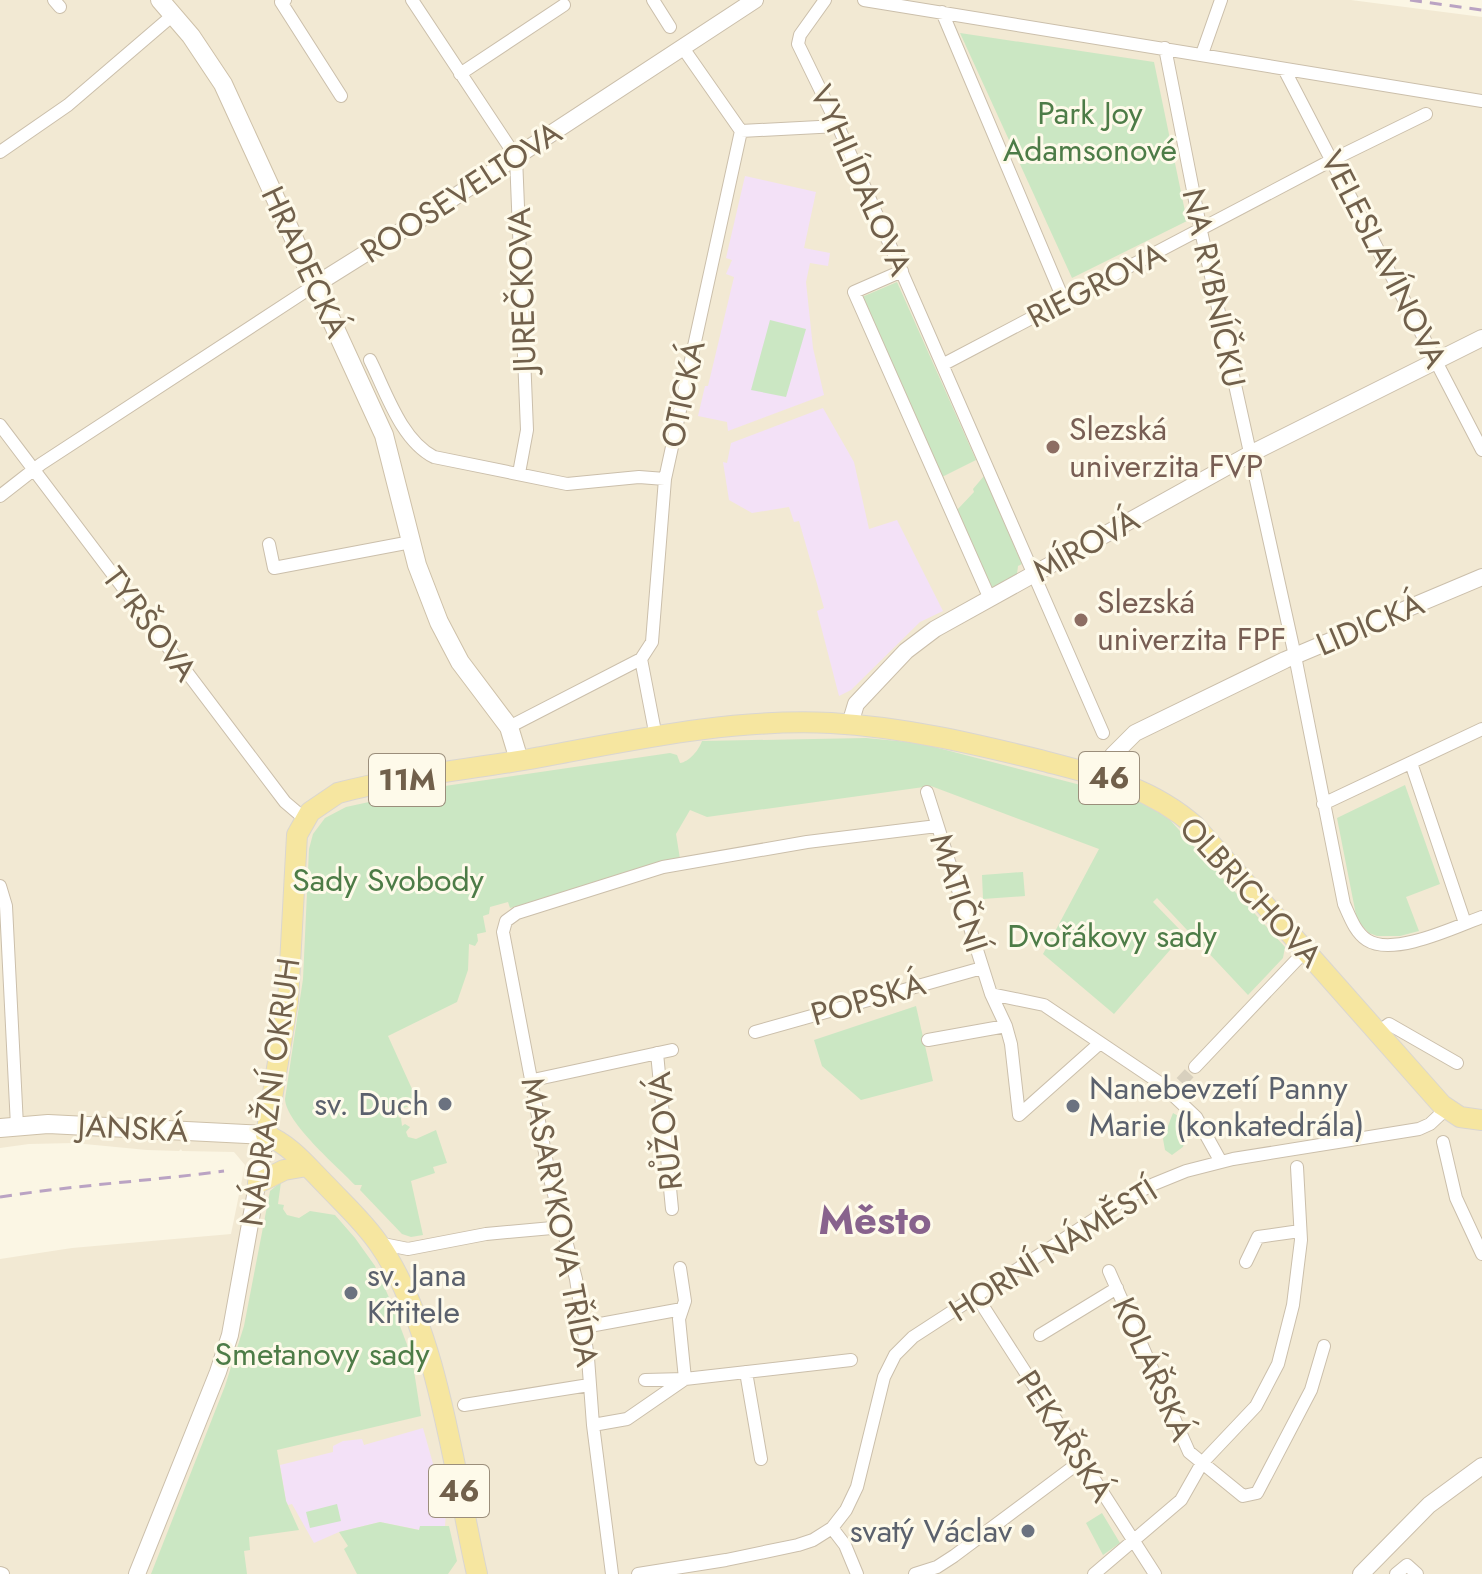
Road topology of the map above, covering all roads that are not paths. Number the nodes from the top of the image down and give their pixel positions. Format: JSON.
{"nodes":[{"id":1,"x":160,"y":0,"type":"edge"},
{"id":2,"x":285,"y":0,"type":"edge"},
{"id":3,"x":412,"y":0,"type":"edge"},
{"id":4,"x":653,"y":0,"type":"edge"},
{"id":5,"x":755,"y":0,"type":"edge"},
{"id":6,"x":825,"y":0,"type":"edge"},
{"id":7,"x":864,"y":0,"type":"edge"},
{"id":8,"x":1221,"y":0,"type":"edge"},
{"id":9,"x":564,"y":5,"type":"dead end"},
{"id":10,"x":942,"y":12,"type":"junction"},
{"id":11,"x":173,"y":15,"type":"junction"},
{"id":12,"x":670,"y":27,"type":"dead end"},
{"id":13,"x":683,"y":48,"type":"junction"},
{"id":14,"x":1165,"y":48,"type":"junction"},
{"id":15,"x":1202,"y":54,"type":"junction"},
{"id":16,"x":1284,"y":69,"type":"junction"},
{"id":17,"x":460,"y":74,"type":"junction"},
{"id":18,"x":341,"y":96,"type":"dead end"},
{"id":19,"x":1482,"y":101,"type":"edge"},
{"id":20,"x":1426,"y":114,"type":"dead end"},
{"id":21,"x":838,"y":126,"type":"junction"},
{"id":22,"x":741,"y":131,"type":"junction"},
{"id":23,"x":0,"y":152,"type":"edge"},
{"id":24,"x":516,"y":157,"type":"junction"},
{"id":25,"x":1332,"y":160,"type":"junction"},
{"id":26,"x":1201,"y":231,"type":"junction"},
{"id":27,"x":902,"y":271,"type":"junction"},
{"id":28,"x":315,"y":285,"type":"junction"},
{"id":29,"x":1064,"y":301,"type":"junction"},
{"id":30,"x":1482,"y":338,"type":"edge"},
{"id":31,"x":370,"y":360,"type":"dead end"},
{"id":32,"x":1437,"y":361,"type":"junction"},
{"id":33,"x":944,"y":364,"type":"junction"},
{"id":34,"x":0,"y":425,"type":"edge"},
{"id":35,"x":1482,"y":450,"type":"edge"},
{"id":36,"x":1250,"y":454,"type":"junction"},
{"id":37,"x":34,"y":470,"type":"junction"},
{"id":38,"x":519,"y":473,"type":"junction"},
{"id":39,"x":665,"y":479,"type":"junction"},
{"id":40,"x":0,"y":496,"type":"edge"},
{"id":41,"x":411,"y":542,"type":"junction"},
{"id":42,"x":269,"y":544,"type":"dead end"},
{"id":43,"x":1034,"y":574,"type":"junction"},
{"id":44,"x":1482,"y":577,"type":"edge"},
{"id":45,"x":990,"y":599,"type":"junction"},
{"id":46,"x":1295,"y":656,"type":"junction"},
{"id":47,"x":641,"y":659,"type":"junction"},
{"id":48,"x":850,"y":724,"type":"junction"},
{"id":49,"x":509,"y":727,"type":"junction"},
{"id":50,"x":1482,"y":729,"type":"edge"},
{"id":51,"x":1103,"y":733,"type":"dead end"},
{"id":52,"x":664,"y":735,"type":"junction"},
{"id":53,"x":519,"y":760,"type":"junction"},
{"id":54,"x":1411,"y":763,"type":"junction"},
{"id":55,"x":1101,"y":776,"type":"junction"},
{"id":56,"x":927,"y":792,"type":"dead end"},
{"id":57,"x":1323,"y":804,"type":"junction"},
{"id":58,"x":305,"y":819,"type":"junction"},
{"id":59,"x":937,"y":826,"type":"junction"},
{"id":60,"x":0,"y":886,"type":"edge"},
{"id":61,"x":1482,"y":917,"type":"edge"},
{"id":62,"x":1465,"y":923,"type":"junction"},
{"id":63,"x":1306,"y":950,"type":"junction"},
{"id":64,"x":982,"y":968,"type":"junction"},
{"id":65,"x":991,"y":994,"type":"junction"},
{"id":66,"x":1006,"y":1026,"type":"junction"},
{"id":67,"x":755,"y":1032,"type":"dead end"},
{"id":68,"x":1378,"y":1032,"type":"junction"},
{"id":69,"x":928,"y":1040,"type":"dead end"},
{"id":70,"x":1100,"y":1043,"type":"junction"},
{"id":71,"x":1429,"y":1048,"type":"junction"},
{"id":72,"x":672,"y":1050,"type":"dead end"},
{"id":73,"x":657,"y":1053,"type":"junction"},
{"id":74,"x":1457,"y":1063,"type":"dead end"},
{"id":75,"x":1195,"y":1067,"type":"tunnel mouth"},
{"id":76,"x":1412,"y":1072,"type":"junction"},
{"id":77,"x":533,"y":1080,"type":"junction"},
{"id":78,"x":1181,"y":1082,"type":"tunnel mouth"},
{"id":79,"x":1171,"y":1092,"type":"junction"},
{"id":80,"x":1446,"y":1109,"type":"junction"},
{"id":81,"x":1482,"y":1120,"type":"edge"},
{"id":82,"x":8,"y":1127,"type":"edge"},
{"id":83,"x":266,"y":1135,"type":"junction"},
{"id":84,"x":1443,"y":1142,"type":"dead end"},
{"id":85,"x":1221,"y":1162,"type":"junction"},
{"id":86,"x":307,"y":1166,"type":"junction"},
{"id":87,"x":1297,"y":1167,"type":"dead end"},
{"id":88,"x":258,"y":1183,"type":"junction"},
{"id":89,"x":672,"y":1209,"type":"dead end"},
{"id":90,"x":563,"y":1227,"type":"junction"},
{"id":91,"x":1300,"y":1231,"type":"junction"},
{"id":92,"x":378,"y":1243,"type":"junction"},
{"id":93,"x":1482,"y":1254,"type":"edge"},
{"id":94,"x":1246,"y":1262,"type":"dead end"},
{"id":95,"x":680,"y":1268,"type":"dead end"},
{"id":96,"x":1109,"y":1271,"type":"dead end"},
{"id":97,"x":1117,"y":1288,"type":"junction"},
{"id":98,"x":977,"y":1297,"type":"junction"},
{"id":99,"x":682,"y":1309,"type":"junction"},
{"id":100,"x":584,"y":1327,"type":"junction"},
{"id":101,"x":1040,"y":1335,"type":"dead end"},
{"id":102,"x":1324,"y":1346,"type":"dead end"},
{"id":103,"x":851,"y":1360,"type":"dead end"},
{"id":104,"x":746,"y":1372,"type":"junction"},
{"id":105,"x":685,"y":1379,"type":"junction"},
{"id":106,"x":645,"y":1380,"type":"dead end"},
{"id":107,"x":589,"y":1385,"type":"junction"},
{"id":108,"x":464,"y":1405,"type":"dead end"},
{"id":109,"x":593,"y":1425,"type":"junction"},
{"id":110,"x":761,"y":1459,"type":"dead end"},
{"id":111,"x":1081,"y":1461,"type":"junction"},
{"id":112,"x":1202,"y":1463,"type":"junction"},
{"id":113,"x":1482,"y":1466,"type":"edge"},
{"id":114,"x":832,"y":1528,"type":"junction"},
{"id":115,"x":1133,"y":1540,"type":"junction"},
{"id":116,"x":137,"y":1574,"type":"edge"},
{"id":117,"x":477,"y":1574,"type":"edge"},
{"id":118,"x":612,"y":1574,"type":"edge"},
{"id":119,"x":638,"y":1574,"type":"edge"},
{"id":120,"x":857,"y":1574,"type":"edge"},
{"id":121,"x":915,"y":1574,"type":"edge"},
{"id":122,"x":1094,"y":1574,"type":"edge"},
{"id":123,"x":1155,"y":1574,"type":"edge"},
{"id":124,"x":1361,"y":1574,"type":"edge"},
{"id":125,"x":1396,"y":1574,"type":"edge"},
{"id":126,"x":1417,"y":1574,"type":"edge"}],
"edges":[{"from":1,"to":11,"type":"main road","name":"HRADECKÁ"},
{"from":2,"to":18,"type":"street"},
{"from":3,"to":17,"type":"street"},
{"from":4,"to":12,"type":"street"},
{"from":5,"to":13,"type":"street"},
{"from":6,"to":21,"type":"street","name":"VYHLÍDALOVA"},
{"from":7,"to":10,"type":"street"},
{"from":8,"to":15,"type":"street"},
{"from":9,"to":17,"type":"street"},
{"from":10,"to":14,"type":"street"},
{"from":10,"to":29,"type":"street"},
{"from":11,"to":23,"type":"street"},
{"from":11,"to":28,"type":"main road","name":"HRADECKÁ"},
{"from":13,"to":22,"type":"street"},
{"from":13,"to":24,"type":"street","name":"ROOSEVELTOVA"},
{"from":14,"to":15,"type":"street"},
{"from":14,"to":26,"type":"street","name":"NA RYBNÍČKU"},
{"from":15,"to":16,"type":"street"},
{"from":16,"to":19,"type":"street"},
{"from":16,"to":25,"type":"street","name":"VELESLAVÍNOVA"},
{"from":17,"to":24,"type":"street"},
{"from":20,"to":25,"type":"street","name":"RIEGROVA"},
{"from":21,"to":22,"type":"street"},
{"from":21,"to":27,"type":"street","name":"VYHLÍDALOVA"},
{"from":22,"to":39,"type":"street","name":"OTICKÁ"},
{"from":24,"to":28,"type":"street","name":"ROOSEVELTOVA"},
{"from":24,"to":38,"type":"street","name":"JUREČKOVA"},
{"from":25,"to":26,"type":"street","name":"RIEGROVA"},
{"from":25,"to":32,"type":"street","name":"VELESLAVÍNOVA"},
{"from":26,"to":29,"type":"street","name":"RIEGROVA"},
{"from":26,"to":36,"type":"street","name":"NA RYBNÍČKU"},
{"from":27,"to":33,"type":"street","name":"VYHLÍDALOVA"},
{"from":27,"to":45,"type":"street"},
{"from":28,"to":37,"type":"street","name":"ROOSEVELTOVA"},
{"from":28,"to":41,"type":"main road","name":"HRADECKÁ"},
{"from":29,"to":33,"type":"street","name":"RIEGROVA"},
{"from":30,"to":32,"type":"street","name":"MÍROVÁ"},
{"from":31,"to":38,"type":"street"},
{"from":32,"to":35,"type":"street","name":"VELESLAVÍNOVA"},
{"from":32,"to":36,"type":"street","name":"MÍROVÁ"},
{"from":33,"to":43,"type":"street","name":"VYHLÍDALOVA"},
{"from":34,"to":37,"type":"street","name":"TYRŠOVA"},
{"from":36,"to":43,"type":"street","name":"MÍROVÁ"},
{"from":36,"to":46,"type":"street","name":"NA RYBNÍČKU"},
{"from":37,"to":40,"type":"street","name":"ROOSEVELTOVA"},
{"from":37,"to":58,"type":"street","name":"TYRŠOVA"},
{"from":38,"to":39,"type":"street"},
{"from":39,"to":47,"type":"street","name":"OTICKÁ"},
{"from":41,"to":42,"type":"street"},
{"from":41,"to":49,"type":"main road","name":"HRADECKÁ"},
{"from":43,"to":45,"type":"street","name":"MÍROVÁ"},
{"from":43,"to":51,"type":"street","name":"VYHLÍDALOVA"},
{"from":44,"to":46,"type":"street","name":"LIDICKÁ"},
{"from":45,"to":48,"type":"street","name":"MÍROVÁ"},
{"from":46,"to":55,"type":"street","name":"LIDICKÁ"},
{"from":46,"to":57,"type":"street","name":"NA RYBNÍČKU"},
{"from":47,"to":49,"type":"street"},
{"from":47,"to":52,"type":"street"},
{"from":48,"to":52,"type":"main road","name":"OLBRICHOVA","number":"46"},
{"from":48,"to":55,"type":"main road","name":"OLBRICHOVA","number":"46"},
{"from":49,"to":53,"type":"main road","name":"HRADECKÁ"},
{"from":50,"to":54,"type":"street"},
{"from":52,"to":53,"type":"main road","number":"11M"},
{"from":53,"to":58,"type":"main road","number":"11M"},
{"from":54,"to":57,"type":"street"},
{"from":54,"to":62,"type":"street"},
{"from":55,"to":63,"type":"main road","name":"OLBRICHOVA","number":"46"},
{"from":56,"to":59,"type":"street","name":"MATIČNÍ"},
{"from":57,"to":62,"type":"street","name":"NA RYBNÍČKU"},
{"from":58,"to":83,"type":"main road","name":"NÁDRAŽNÍ OKRUH"},
{"from":59,"to":64,"type":"street","name":"MATIČNÍ"},
{"from":59,"to":77,"type":"street","name":"MASARYKOVA TŘÍDA"},
{"from":60,"to":82,"type":"street"},
{"from":61,"to":62,"type":"street","name":"NA RYBNÍČKU"},
{"from":63,"to":68,"type":"main road","name":"OLBRICHOVA","number":"46"},
{"from":63,"to":75,"type":"street"},
{"from":64,"to":65,"type":"street","name":"MATIČNÍ"},
{"from":64,"to":67,"type":"street","name":"POPSKÁ"},
{"from":65,"to":66,"type":"street","name":"MATIČNÍ"},
{"from":65,"to":70,"type":"street"},
{"from":66,"to":69,"type":"street"},
{"from":66,"to":70,"type":"street","name":"MATIČNÍ"},
{"from":68,"to":71,"type":"street"},
{"from":68,"to":76,"type":"main road","name":"OLBRICHOVA","number":"46"},
{"from":70,"to":79,"type":"street"},
{"from":71,"to":74,"type":"street"},
{"from":71,"to":76,"type":"street"},
{"from":72,"to":73,"type":"street"},
{"from":73,"to":77,"type":"street"},
{"from":73,"to":89,"type":"street","name":"RŮŽOVÁ"},
{"from":76,"to":80,"type":"main road","name":"OLBRICHOVA","number":"46"},
{"from":77,"to":90,"type":"street","name":"MASARYKOVA TŘÍDA"},
{"from":78,"to":79,"type":"street"},
{"from":79,"to":85,"type":"street"},
{"from":80,"to":81,"type":"main road"},
{"from":80,"to":85,"type":"street","name":"HORNÍ NÁMĚSTÍ"},
{"from":82,"to":83,"type":"main road","name":"JANSKÁ"},
{"from":83,"to":86,"type":"main road","number":"46"},
{"from":83,"to":88,"type":"street","name":"NÁDRAŽNÍ OKRUH"},
{"from":84,"to":93,"type":"street"},
{"from":85,"to":98,"type":"street","name":"HORNÍ NÁMĚSTÍ"},
{"from":86,"to":88,"type":"main road"},
{"from":86,"to":92,"type":"main road","number":"46"},
{"from":87,"to":91,"type":"street"},
{"from":88,"to":116,"type":"street","name":"NÁDRAŽNÍ OKRUH"},
{"from":90,"to":92,"type":"street"},
{"from":90,"to":100,"type":"street","name":"MASARYKOVA TŘÍDA"},
{"from":91,"to":94,"type":"street"},
{"from":91,"to":112,"type":"street"},
{"from":92,"to":117,"type":"main road","number":"46"},
{"from":95,"to":99,"type":"street"},
{"from":96,"to":97,"type":"street","name":"KOLÁŘSKÁ"},
{"from":97,"to":101,"type":"street"},
{"from":97,"to":112,"type":"street","name":"KOLÁŘSKÁ"},
{"from":98,"to":111,"type":"street","name":"PEKAŘSKÁ"},
{"from":98,"to":114,"type":"street","name":"HORNÍ NÁMĚSTÍ"},
{"from":99,"to":100,"type":"street"},
{"from":99,"to":105,"type":"street"},
{"from":100,"to":107,"type":"street","name":"MASARYKOVA TŘÍDA"},
{"from":102,"to":112,"type":"street","name":"KOLÁŘSKÁ"},
{"from":103,"to":104,"type":"street"},
{"from":104,"to":105,"type":"street"},
{"from":104,"to":110,"type":"street"},
{"from":105,"to":106,"type":"street"},
{"from":105,"to":109,"type":"street"},
{"from":107,"to":108,"type":"street"},
{"from":107,"to":109,"type":"street","name":"MASARYKOVA TŘÍDA"},
{"from":109,"to":118,"type":"street","name":"MASARYKOVA TŘÍDA"},
{"from":111,"to":115,"type":"street","name":"PEKAŘSKÁ"},
{"from":111,"to":121,"type":"street"},
{"from":112,"to":115,"type":"street"},
{"from":113,"to":124,"type":"street"},
{"from":114,"to":119,"type":"street"},
{"from":114,"to":120,"type":"street"},
{"from":115,"to":122,"type":"street"},
{"from":115,"to":123,"type":"street","name":"PEKAŘSKÁ"},
{"from":125,"to":126,"type":"street"}]}
